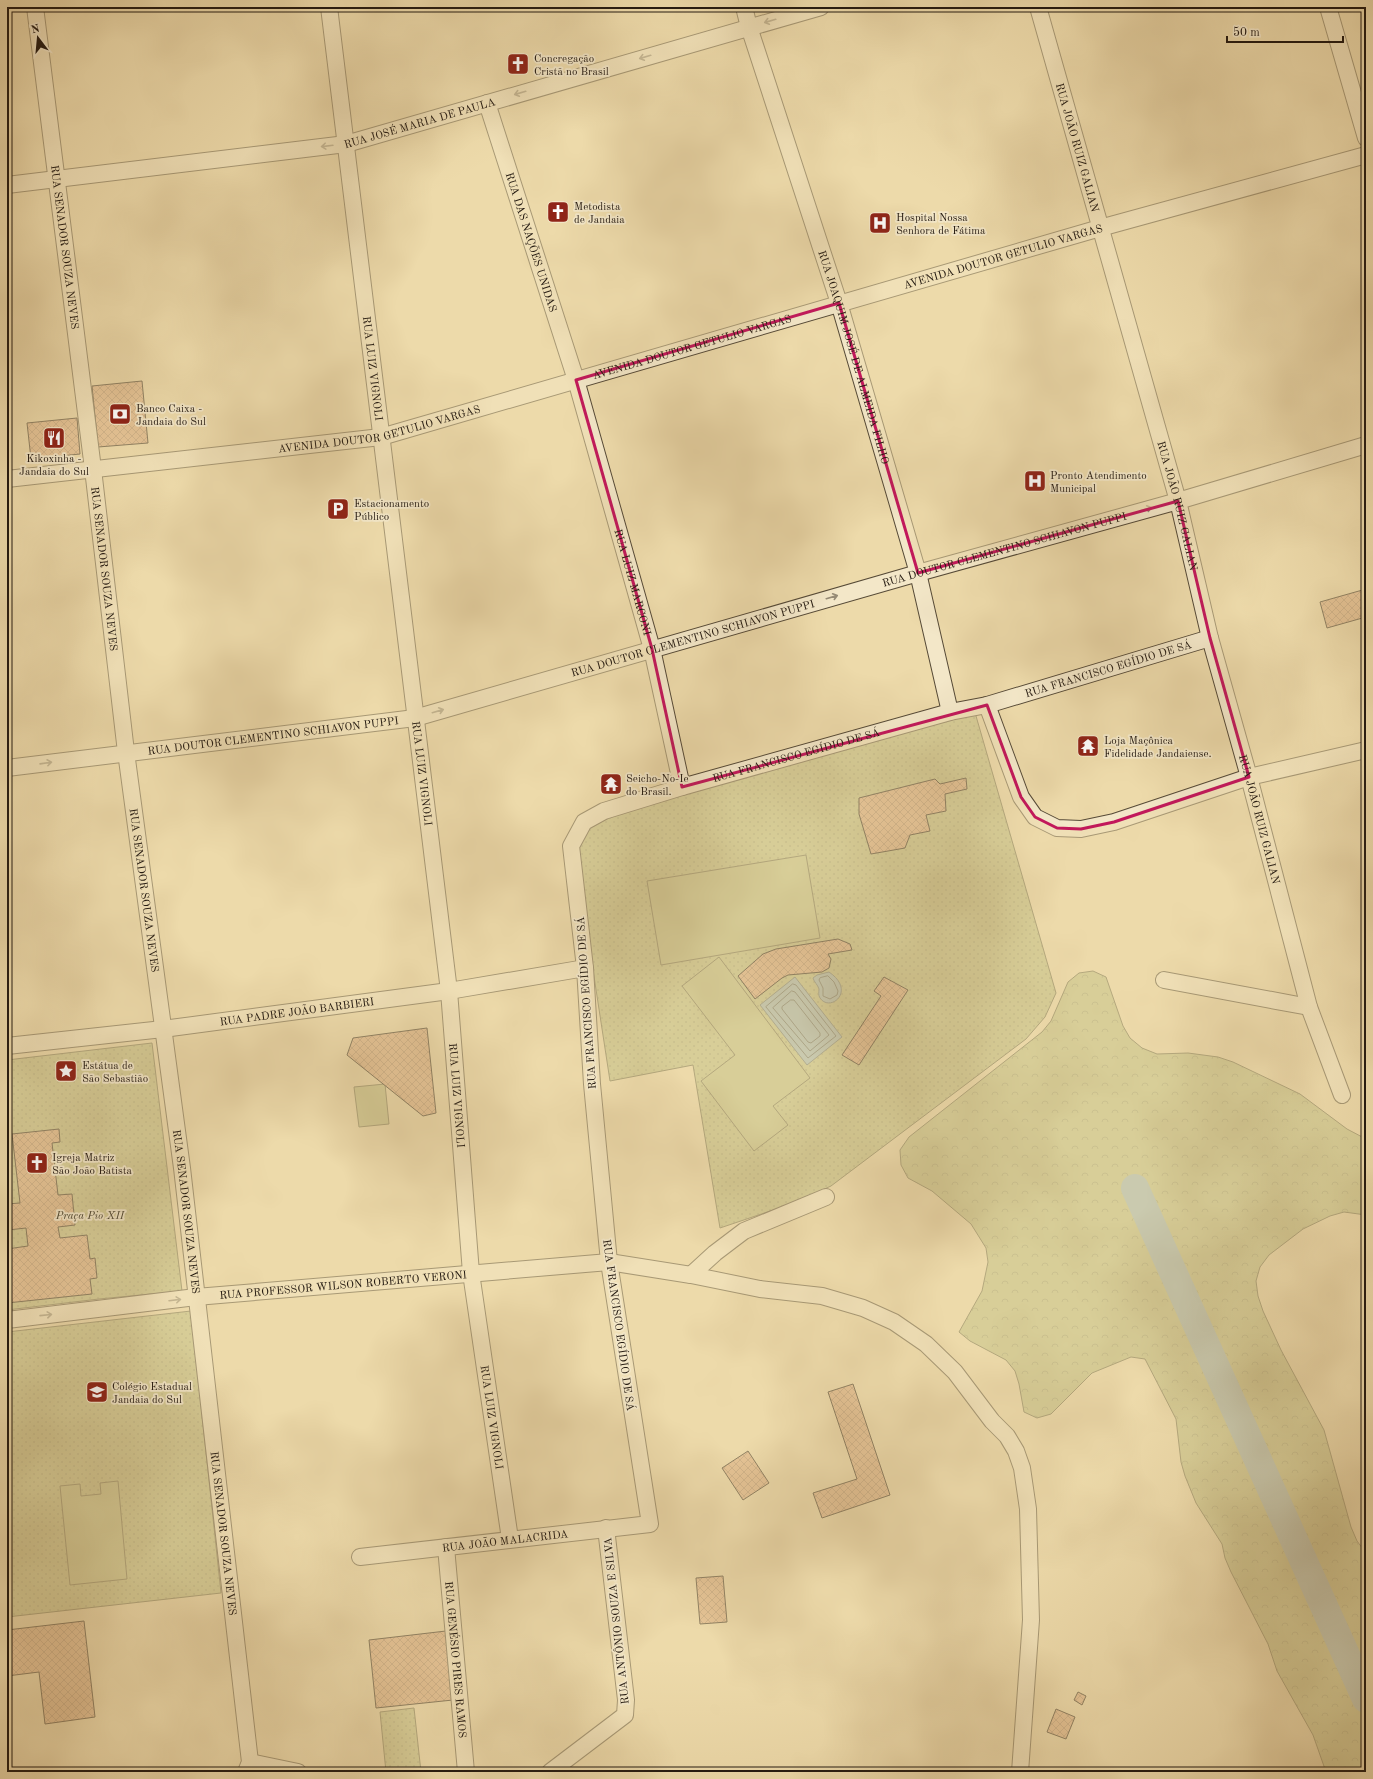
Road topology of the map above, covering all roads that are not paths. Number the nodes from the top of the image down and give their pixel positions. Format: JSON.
{"nodes":[{"id":1,"x":35,"y":7,"type":"edge"},
{"id":2,"x":329,"y":7,"type":"edge"},
{"id":3,"x":744,"y":7,"type":"edge"},
{"id":4,"x":821,"y":7,"type":"edge"},
{"id":5,"x":1038,"y":7,"type":"edge"},
{"id":6,"x":1328,"y":7,"type":"edge"},
{"id":7,"x":749,"y":27,"type":"junction"},
{"id":8,"x":486,"y":103,"type":"junction"},
{"id":9,"x":1366,"y":138,"type":"edge"},
{"id":10,"x":346,"y":144,"type":"junction"},
{"id":11,"x":1366,"y":155,"type":"edge"},
{"id":12,"x":56,"y":179,"type":"junction"},
{"id":13,"x":7,"y":186,"type":"edge"},
{"id":14,"x":1100,"y":228,"type":"junction"},
{"id":15,"x":839,"y":304,"type":"junction"},
{"id":16,"x":576,"y":380,"type":"junction"},
{"id":17,"x":381,"y":437,"type":"junction"},
{"id":18,"x":1366,"y":445,"type":"edge"},
{"id":19,"x":93,"y":469,"type":"junction"},
{"id":20,"x":7,"y":479,"type":"edge"},
{"id":21,"x":1178,"y":500,"type":"junction"},
{"id":22,"x":918,"y":573,"type":"junction"},
{"id":23,"x":1210,"y":638,"type":"junction"},
{"id":24,"x":652,"y":649,"type":"junction"},
{"id":25,"x":987,"y":705,"type":"junction"},
{"id":26,"x":950,"y":712,"type":"junction"},
{"id":27,"x":415,"y":718,"type":"junction"},
{"id":28,"x":1366,"y":750,"type":"edge"},
{"id":29,"x":126,"y":752,"type":"junction"},
{"id":30,"x":7,"y":768,"type":"edge"},
{"id":31,"x":1249,"y":777,"type":"junction"},
{"id":32,"x":682,"y":787,"type":"junction"},
{"id":33,"x":585,"y":968,"type":"junction"},
{"id":34,"x":1164,"y":980,"type":"dead end"},
{"id":35,"x":449,"y":991,"type":"junction"},
{"id":36,"x":1308,"y":1007,"type":"junction"},
{"id":37,"x":163,"y":1029,"type":"junction"},
{"id":38,"x":7,"y":1046,"type":"edge"},
{"id":39,"x":1342,"y":1095,"type":"dead end"},
{"id":40,"x":826,"y":1197,"type":"dead end"},
{"id":41,"x":609,"y":1262,"type":"junction"},
{"id":42,"x":471,"y":1273,"type":"junction"},
{"id":43,"x":691,"y":1275,"type":"junction"},
{"id":44,"x":196,"y":1297,"type":"junction"},
{"id":45,"x":7,"y":1320,"type":"edge"},
{"id":46,"x":650,"y":1524,"type":"joint"},
{"id":47,"x":606,"y":1528,"type":"junction"},
{"id":48,"x":510,"y":1539,"type":"junction"},
{"id":49,"x":446,"y":1547,"type":"junction"},
{"id":50,"x":360,"y":1557,"type":"dead end"},
{"id":51,"x":248,"y":1767,"type":"edge"},
{"id":52,"x":298,"y":1772,"type":"edge"},
{"id":53,"x":466,"y":1772,"type":"edge"},
{"id":54,"x":550,"y":1772,"type":"edge"},
{"id":55,"x":1020,"y":1772,"type":"edge"}],
"edges":[{"from":1,"to":12,"type":"street","name":"RUA SENADOR SOUZA NEVES"},
{"from":2,"to":10,"type":"street","name":"RUA LUIZ VIGNOLI"},
{"from":3,"to":7,"type":"street","name":"RUA JOAQUIM JOSÉ DE ALMEIDA FILHO"},
{"from":4,"to":7,"type":"street","name":"RUA JOSÉ MARIA DE PAULA","one_way":true},
{"from":5,"to":14,"type":"street","name":"RUA JOÃO RUIZ GALIAN"},
{"from":6,"to":9,"type":"street"},
{"from":7,"to":8,"type":"street","name":"RUA JOSÉ MARIA DE PAULA","one_way":true},
{"from":7,"to":15,"type":"street","name":"RUA JOAQUIM JOSÉ DE ALMEIDA FILHO"},
{"from":8,"to":10,"type":"street","name":"RUA JOSÉ MARIA DE PAULA"},
{"from":8,"to":16,"type":"street","name":"RUA DAS NAÇÕES UNIDAS"},
{"from":10,"to":12,"type":"street","name":"RUA JOSÉ MARIA DE PAULA","one_way":true},
{"from":10,"to":17,"type":"street","name":"RUA LUIZ VIGNOLI"},
{"from":11,"to":14,"type":"street","name":"AVENIDA DOUTOR GETULIO VARGAS"},
{"from":12,"to":13,"type":"street","name":"RUA JOSÉ MARIA DE PAULA"},
{"from":12,"to":19,"type":"street","name":"RUA SENADOR SOUZA NEVES"},
{"from":14,"to":15,"type":"street","name":"AVENIDA DOUTOR GETULIO VARGAS"},
{"from":14,"to":21,"type":"street","name":"RUA JOÃO RUIZ GALIAN"},
{"from":15,"to":16,"type":"street","name":"AVENIDA DOUTOR GETULIO VARGAS"},
{"from":15,"to":22,"type":"street","name":"RUA JOAQUIM JOSÉ DE ALMEIDA FILHO"},
{"from":16,"to":17,"type":"street","name":"AVENIDA DOUTOR GETULIO VARGAS"},
{"from":16,"to":24,"type":"street","name":"RUA LUIZ MARCONI"},
{"from":17,"to":19,"type":"street","name":"AVENIDA DOUTOR GETULIO VARGAS"},
{"from":17,"to":27,"type":"street","name":"RUA LUIZ VIGNOLI"},
{"from":18,"to":21,"type":"street","name":"RUA DOUTOR CLEMENTINO SCHIAVON PUPPI"},
{"from":19,"to":20,"type":"street","name":"AVENIDA DOUTOR GETULIO VARGAS"},
{"from":19,"to":29,"type":"street","name":"RUA SENADOR SOUZA NEVES"},
{"from":22,"to":21,"type":"street","name":"RUA DOUTOR CLEMENTINO SCHIAVON PUPPI","one_way":true},
{"from":21,"to":23,"type":"street","name":"RUA JOÃO RUIZ GALIAN"},
{"from":24,"to":22,"type":"street","name":"RUA DOUTOR CLEMENTINO SCHIAVON PUPPI","one_way":true},
{"from":22,"to":26,"type":"street","name":"RUA JOAQUIM JOSÉ DE ALMEIDA FILHO"},
{"from":23,"to":25,"type":"street","name":"RUA FRANCISCO EGÍDIO DE SÁ"},
{"from":23,"to":31,"type":"street","name":"RUA JOÃO RUIZ GALIAN"},
{"from":27,"to":24,"type":"street","name":"RUA DOUTOR CLEMENTINO SCHIAVON PUPPI","one_way":true},
{"from":24,"to":32,"type":"street","name":"RUA LUIZ MARCONI"},
{"from":25,"to":26,"type":"street","name":"RUA FRANCISCO EGÍDIO DE SÁ"},
{"from":25,"to":31,"type":"street"},
{"from":26,"to":32,"type":"street","name":"RUA FRANCISCO EGÍDIO DE SÁ"},
{"from":27,"to":29,"type":"street","name":"RUA DOUTOR CLEMENTINO SCHIAVON PUPPI"},
{"from":27,"to":35,"type":"street","name":"RUA LUIZ VIGNOLI"},
{"from":28,"to":31,"type":"street"},
{"from":30,"to":29,"type":"street","name":"RUA DOUTOR CLEMENTINO SCHIAVON PUPPI","one_way":true},
{"from":29,"to":37,"type":"street","name":"RUA SENADOR SOUZA NEVES"},
{"from":31,"to":36,"type":"street","name":"RUA JOÃO RUIZ GALIAN"},
{"from":32,"to":33,"type":"street","name":"RUA FRANCISCO EGÍDIO DE SÁ"},
{"from":33,"to":35,"type":"street","name":"RUA PADRE JOÃO BARBIERI"},
{"from":33,"to":41,"type":"street","name":"RUA FRANCISCO EGÍDIO DE SÁ"},
{"from":34,"to":36,"type":"street"},
{"from":35,"to":37,"type":"street","name":"RUA PADRE JOÃO BARBIERI"},
{"from":35,"to":42,"type":"street","name":"RUA LUIZ VIGNOLI"},
{"from":36,"to":39,"type":"street","name":"RUA JOÃO RUIZ GALIAN"},
{"from":37,"to":38,"type":"street","name":"RUA PADRE JOÃO BARBIERI"},
{"from":37,"to":44,"type":"street","name":"RUA SENADOR SOUZA NEVES"},
{"from":40,"to":43,"type":"street"},
{"from":41,"to":42,"type":"street","name":"RUA PROFESSOR WILSON ROBERTO VERONI"},
{"from":41,"to":43,"type":"street","name":"RUA PROFESSOR WILSON ROBERTO VERONI"},
{"from":41,"to":46,"type":"street","name":"RUA FRANCISCO EGÍDIO DE SÁ"},
{"from":42,"to":44,"type":"street","name":"RUA PROFESSOR WILSON ROBERTO VERONI"},
{"from":42,"to":48,"type":"street","name":"RUA LUIZ VIGNOLI"},
{"from":43,"to":55,"type":"street","name":"RUA PROFESSOR WILSON ROBERTO VERONI"},
{"from":45,"to":44,"type":"street","name":"RUA PROFESSOR WILSON ROBERTO VERONI","one_way":true},
{"from":44,"to":51,"type":"street","name":"RUA SENADOR SOUZA NEVES"},
{"from":46,"to":47,"type":"street","name":"RUA JOÃO MALACRIDA"},
{"from":47,"to":48,"type":"street","name":"RUA JOÃO MALACRIDA"},
{"from":47,"to":54,"type":"street","name":"RUA ANTÔNIO SOUZA E SILVA"},
{"from":48,"to":49,"type":"street","name":"RUA JOÃO MALACRIDA"},
{"from":49,"to":50,"type":"street","name":"RUA JOÃO MALACRIDA"},
{"from":49,"to":53,"type":"street","name":"RUA GENÉSIO PIRES RAMOS"},
{"from":51,"to":52,"type":"street"}]}
